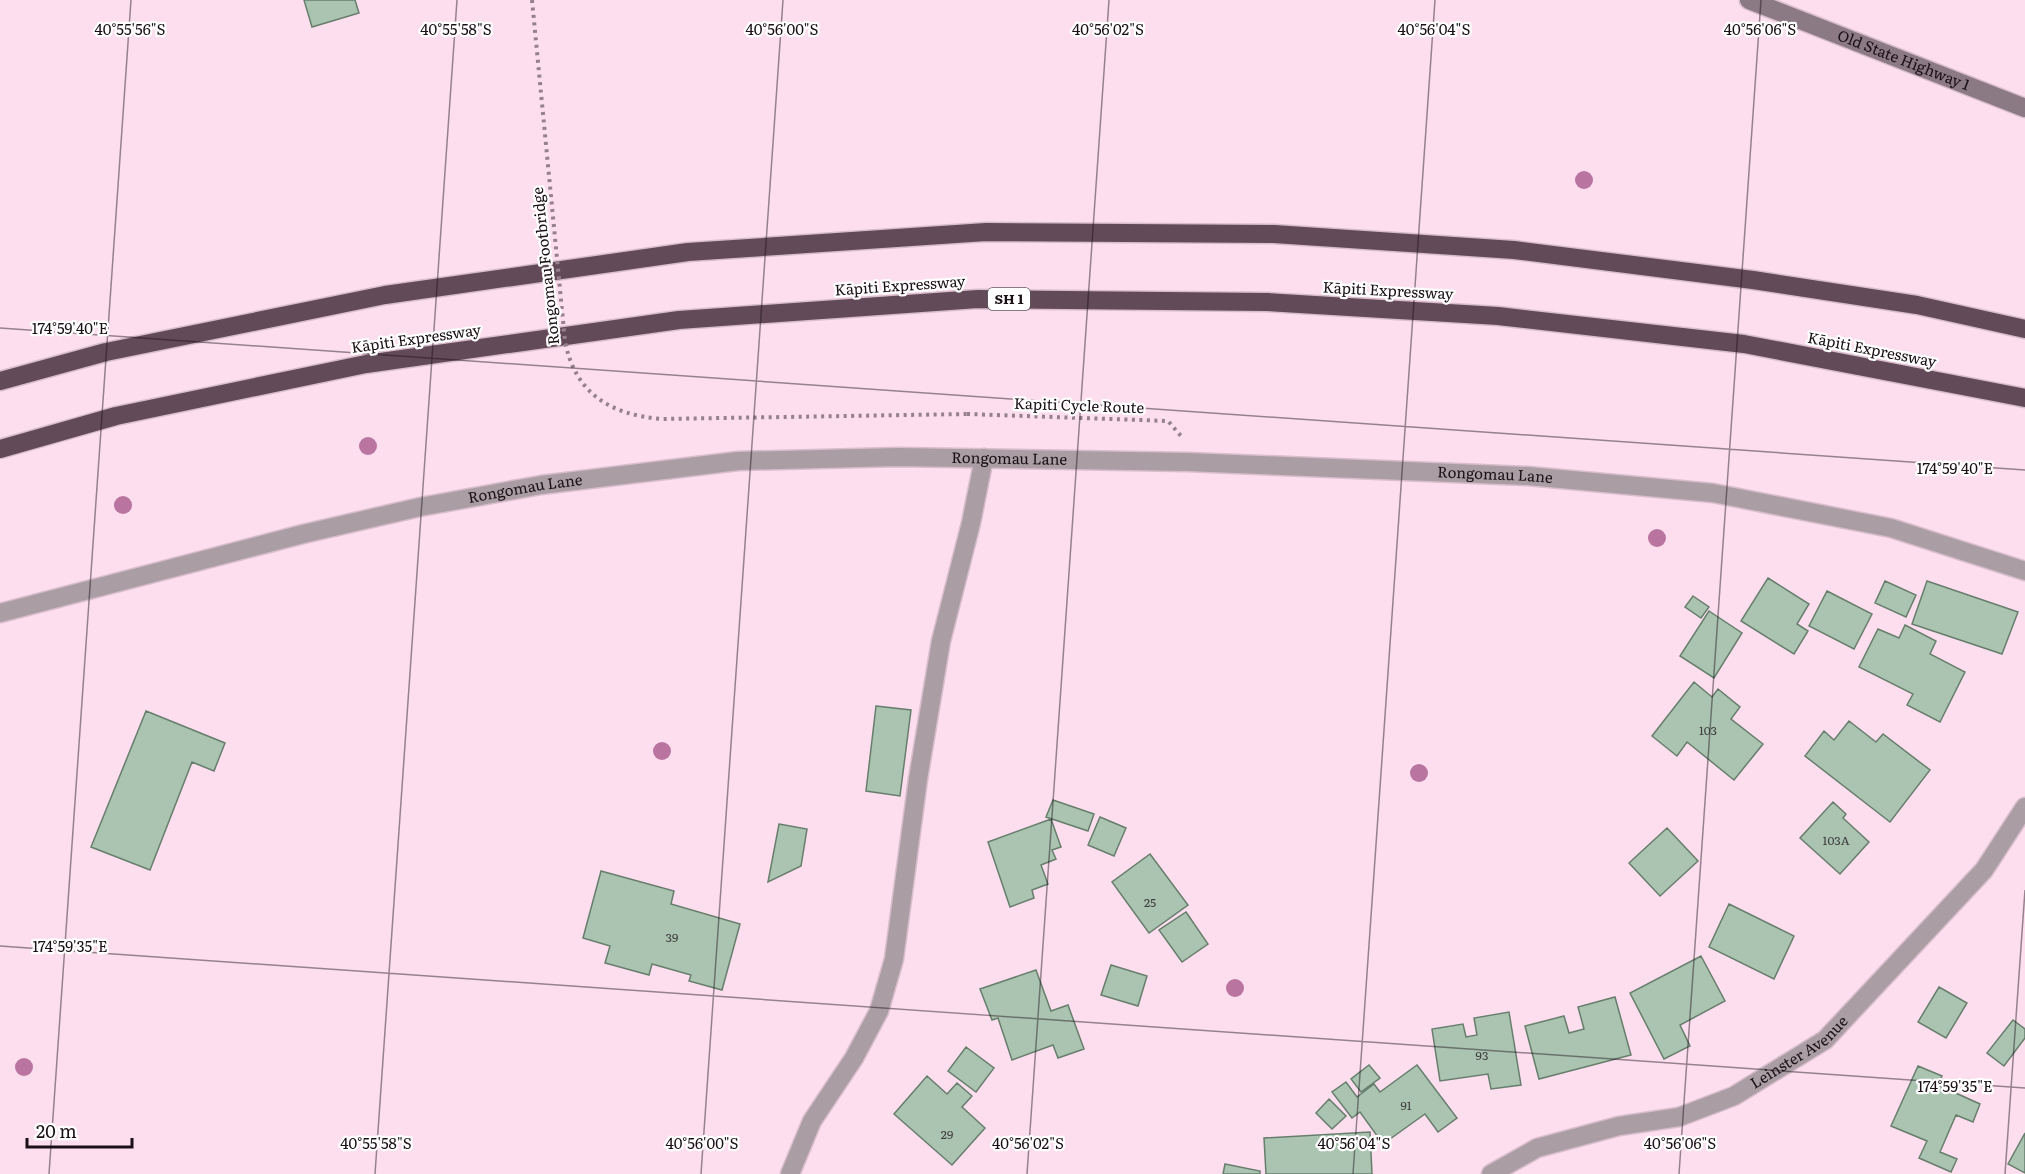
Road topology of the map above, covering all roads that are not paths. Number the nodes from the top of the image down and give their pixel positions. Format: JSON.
{"nodes":[{"id":1,"x":1749,"y":0,"type":"edge"},
{"id":2,"x":2025,"y":108,"type":"edge"},
{"id":3,"x":2025,"y":329,"type":"edge"},
{"id":4,"x":0,"y":381,"type":"edge"},
{"id":5,"x":2025,"y":398,"type":"edge"},
{"id":6,"x":0,"y":449,"type":"edge"},
{"id":7,"x":984,"y":458,"type":"junction"},
{"id":8,"x":2025,"y":571,"type":"edge"},
{"id":9,"x":0,"y":614,"type":"edge"},
{"id":10,"x":2025,"y":807,"type":"edge"},
{"id":11,"x":790,"y":1174,"type":"edge"},
{"id":12,"x":1491,"y":1174,"type":"edge"}],
"edges":[{"from":1,"to":2,"type":"main road","name":"Old State Highway 1"},
{"from":3,"to":4,"type":"highway"},
{"from":5,"to":6,"type":"highway","name":"Kāpiti Expressway","number":"SH 1"},
{"from":7,"to":8,"type":"street","name":"Rongomau Lane"},
{"from":7,"to":9,"type":"street","name":"Rongomau Lane"},
{"from":7,"to":11,"type":"street"},
{"from":10,"to":12,"type":"street","name":"Leinster Avenue"}]}
